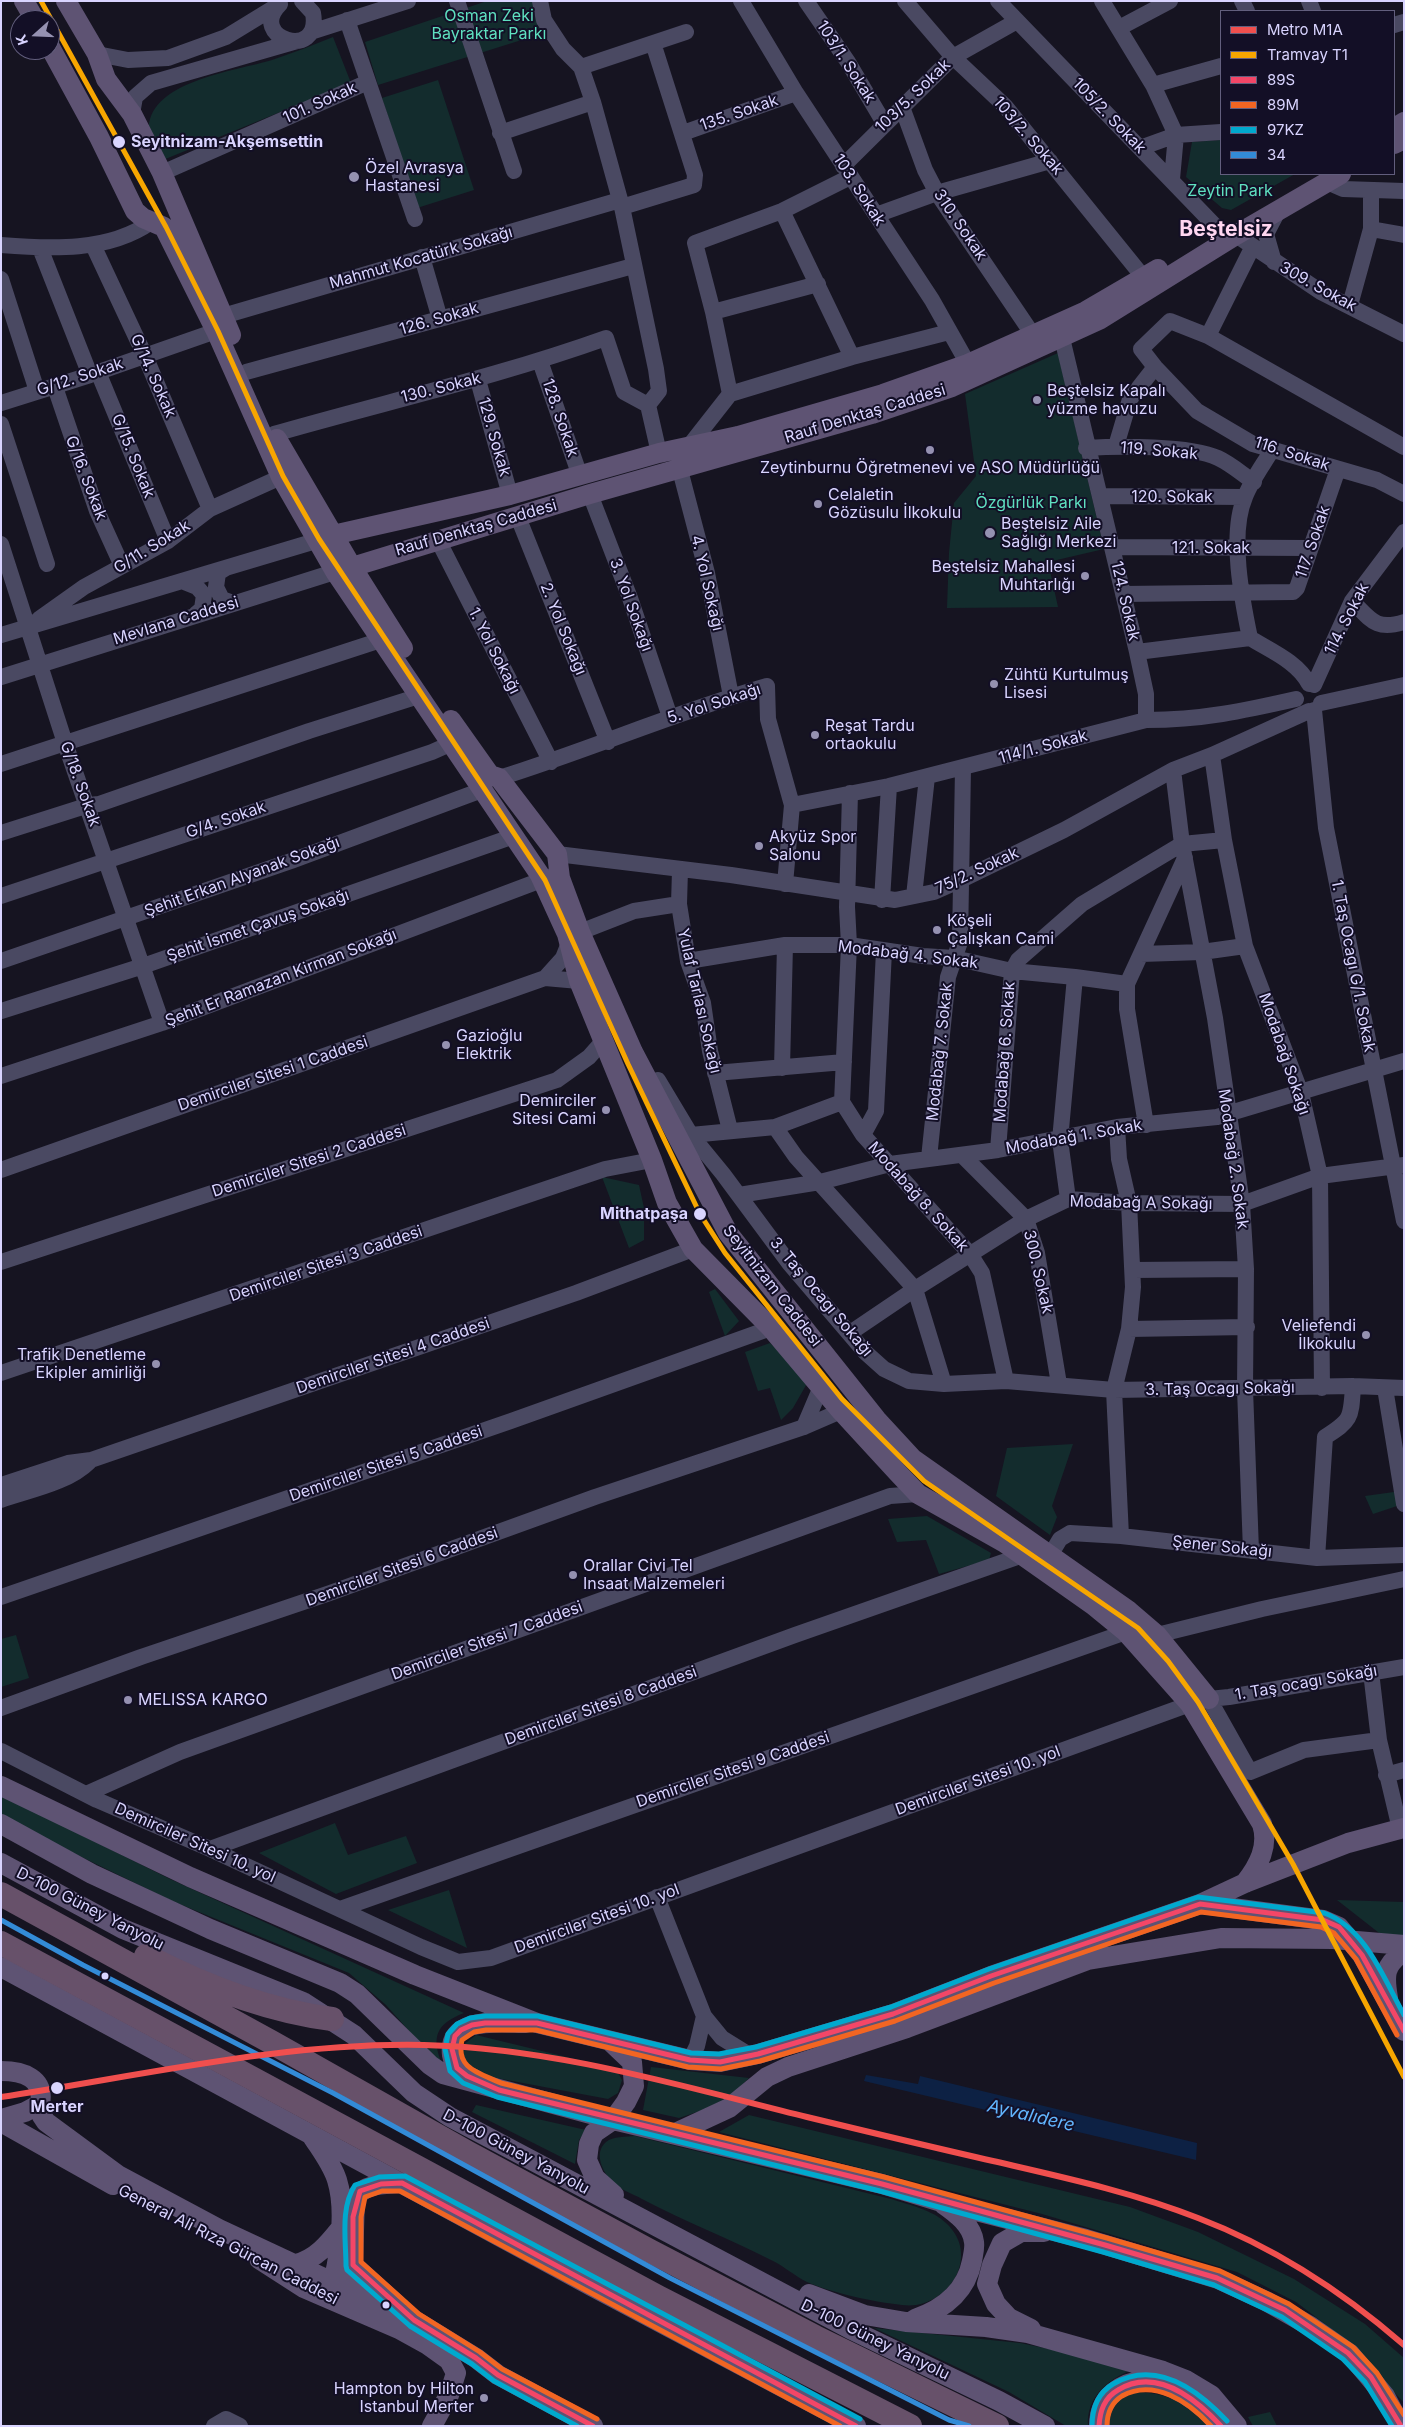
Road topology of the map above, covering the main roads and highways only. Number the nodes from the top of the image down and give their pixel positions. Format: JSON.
{"nodes":[{"id":1,"x":70,"y":2,"type":"edge"},
{"id":2,"x":57,"y":60,"type":"edge"},
{"id":3,"x":1328,"y":176,"type":"edge"},
{"id":4,"x":1228,"y":233,"type":"junction"},
{"id":5,"x":220,"y":324,"type":"junction"},
{"id":6,"x":975,"y":370,"type":"junction"},
{"id":7,"x":741,"y":444,"type":"junction"},
{"id":8,"x":325,"y":538,"type":"junction"},
{"id":9,"x":344,"y":570,"type":"junction"},
{"id":10,"x":553,"y":869,"type":"junction"},
{"id":11,"x":578,"y":935,"type":"junction"},
{"id":12,"x":1199,"y":1701,"type":"junction"},
{"id":13,"x":1,"y":1786,"type":"edge"},
{"id":14,"x":1,"y":1824,"type":"edge"},
{"id":15,"x":1402,"y":1829,"type":"edge"},
{"id":16,"x":1,"y":1863,"type":"edge"},
{"id":17,"x":1246,"y":1883,"type":"junction"},
{"id":18,"x":11,"y":1899,"type":"edge"},
{"id":19,"x":1209,"y":1905,"type":"junction"},
{"id":20,"x":1221,"y":1938,"type":"junction"},
{"id":21,"x":1352,"y":1942,"type":"junction"},
{"id":22,"x":1,"y":1943,"type":"edge"},
{"id":23,"x":1404,"y":1945,"type":"edge"},
{"id":24,"x":1404,"y":1951,"type":"edge"},
{"id":25,"x":1,"y":1967,"type":"edge"},
{"id":26,"x":1388,"y":2002,"type":"junction"},
{"id":27,"x":332,"y":2019,"type":"junction"},
{"id":28,"x":537,"y":2023,"type":"junction"},
{"id":29,"x":1404,"y":2031,"type":"edge"},
{"id":30,"x":609,"y":2041,"type":"junction"},
{"id":31,"x":1,"y":2071,"type":"edge"},
{"id":32,"x":499,"y":2090,"type":"junction"},
{"id":33,"x":40,"y":2104,"type":"junction"},
{"id":34,"x":1,"y":2120,"type":"edge"},
{"id":35,"x":613,"y":2120,"type":"junction"},
{"id":36,"x":311,"y":2134,"type":"junction"},
{"id":37,"x":673,"y":2134,"type":"junction"},
{"id":38,"x":402,"y":2183,"type":"junction"},
{"id":39,"x":941,"y":2202,"type":"junction"},
{"id":40,"x":644,"y":2221,"type":"junction"},
{"id":41,"x":340,"y":2229,"type":"junction"},
{"id":42,"x":1086,"y":2239,"type":"junction"},
{"id":43,"x":296,"y":2264,"type":"junction"},
{"id":44,"x":353,"y":2265,"type":"junction"},
{"id":45,"x":748,"y":2275,"type":"junction"},
{"id":46,"x":338,"y":2293,"type":"junction"},
{"id":47,"x":414,"y":2320,"type":"junction"},
{"id":48,"x":906,"y":2322,"type":"junction"},
{"id":49,"x":1048,"y":2338,"type":"junction"},
{"id":50,"x":498,"y":2376,"type":"junction"},
{"id":51,"x":449,"y":2395,"type":"junction"},
{"id":52,"x":432,"y":2426,"type":"edge"},
{"id":53,"x":593,"y":2426,"type":"edge"},
{"id":54,"x":856,"y":2426,"type":"edge"},
{"id":55,"x":910,"y":2426,"type":"edge"},
{"id":56,"x":997,"y":2426,"type":"edge"},
{"id":57,"x":1045,"y":2426,"type":"edge"},
{"id":58,"x":1099,"y":2426,"type":"edge"},
{"id":59,"x":1221,"y":2426,"type":"edge"},
{"id":60,"x":1237,"y":2426,"type":"edge"},
{"id":61,"x":1401,"y":2426,"type":"edge"}],
"edges":[{"from":1,"to":5,"type":"main road","name":"Seyitnizam Caddesi"},
{"from":2,"to":5,"type":"main road","name":"Seyitnizam Caddesi"},
{"from":3,"to":4,"type":"main road","name":"Rauf Denktaş Caddesi"},
{"from":3,"to":4,"type":"main road","name":"Rauf Denktaş Caddesi"},
{"from":4,"to":6,"type":"main road","name":"Rauf Denktaş Caddesi"},
{"from":4,"to":6,"type":"main road","name":"Rauf Denktaş Caddesi"},
{"from":5,"to":8,"type":"main road","name":"Seyitnizam Caddesi"},
{"from":5,"to":8,"type":"main road","name":"Seyitnizam Caddesi"},
{"from":6,"to":7,"type":"main road","name":"Rauf Denktaş Caddesi"},
{"from":7,"to":8,"type":"main road","name":"Rauf Denktaş Caddesi"},
{"from":7,"to":9,"type":"main road","name":"Rauf Denktaş Caddesi"},
{"from":8,"to":9,"type":"main road","name":"Seyitnizam Caddesi"},
{"from":9,"to":10,"type":"main road","name":"Seyitnizam Caddesi"},
{"from":9,"to":10,"type":"main road","name":"Seyitnizam Caddesi"},
{"from":10,"to":11,"type":"main road","name":"Seyitnizam Caddesi"},
{"from":11,"to":12,"type":"main road","name":"Seyitnizam Caddesi"},
{"from":11,"to":12,"type":"main road","name":"Seyitnizam Caddesi"},
{"from":12,"to":17,"type":"main road","name":"Seyitnizam Caddesi"},
{"from":13,"to":28,"type":"main road"},
{"from":14,"to":32,"type":"main road"},
{"from":15,"to":17,"type":"main road"},
{"from":16,"to":27,"type":"main road","name":"D-100 Güney Yanyolu"},
{"from":17,"to":19,"type":"main road"},
{"from":18,"to":27,"type":"highway"},
{"from":18,"to":56,"type":"highway"},
{"from":19,"to":20,"type":"main road"},
{"from":19,"to":21,"type":"main road"},
{"from":19,"to":30,"type":"main road"},
{"from":20,"to":21,"type":"main road"},
{"from":20,"to":37,"type":"main road"},
{"from":21,"to":23,"type":"main road"},
{"from":21,"to":26,"type":"main road"},
{"from":22,"to":55,"type":"highway"},
{"from":24,"to":26,"type":"main road"},
{"from":25,"to":36,"type":"main road"},
{"from":26,"to":29,"type":"main road"},
{"from":27,"to":40,"type":"main road","name":"D-100 Güney Yanyolu"},
{"from":28,"to":30,"type":"main road"},
{"from":28,"to":32,"type":"main road"},
{"from":30,"to":35,"type":"main road"},
{"from":31,"to":33,"type":"main road","name":"General Ali Rıza Gürcan Caddesi"},
{"from":32,"to":35,"type":"main road"},
{"from":33,"to":34,"type":"main road"},
{"from":33,"to":43,"type":"main road","name":"General Ali Rıza Gürcan Caddesi"},
{"from":34,"to":46,"type":"main road","name":"General Ali Rıza Gürcan Caddesi"},
{"from":35,"to":37,"type":"main road"},
{"from":35,"to":40,"type":"main road"},
{"from":36,"to":38,"type":"main road"},
{"from":36,"to":41,"type":"main road"},
{"from":37,"to":39,"type":"main road"},
{"from":38,"to":44,"type":"main road"},
{"from":38,"to":54,"type":"main road"},
{"from":39,"to":42,"type":"main road"},
{"from":39,"to":48,"type":"main road"},
{"from":40,"to":45,"type":"main road","name":"D-100 Güney Yanyolu"},
{"from":41,"to":43,"type":"main road"},
{"from":41,"to":46,"type":"main road"},
{"from":42,"to":49,"type":"main road"},
{"from":42,"to":61,"type":"main road"},
{"from":43,"to":46,"type":"main road","name":"General Ali Rıza Gürcan Caddesi"},
{"from":44,"to":46,"type":"main road"},
{"from":44,"to":47,"type":"main road"},
{"from":45,"to":48,"type":"main road"},
{"from":45,"to":57,"type":"main road","name":"D-100 Güney Yanyolu"},
{"from":46,"to":47,"type":"main road","name":"General Ali Rıza Gürcan Caddesi"},
{"from":46,"to":51,"type":"main road","name":"General Ali Rıza Gürcan Caddesi"},
{"from":47,"to":50,"type":"main road","name":"General Ali Rıza Gürcan Caddesi"},
{"from":48,"to":49,"type":"main road"},
{"from":49,"to":60,"type":"main road"},
{"from":50,"to":51,"type":"main road"},
{"from":50,"to":53,"type":"main road","name":"General Ali Rıza Gürcan Caddesi"},
{"from":51,"to":52,"type":"main road"},
{"from":58,"to":59,"type":"main road"}]}
